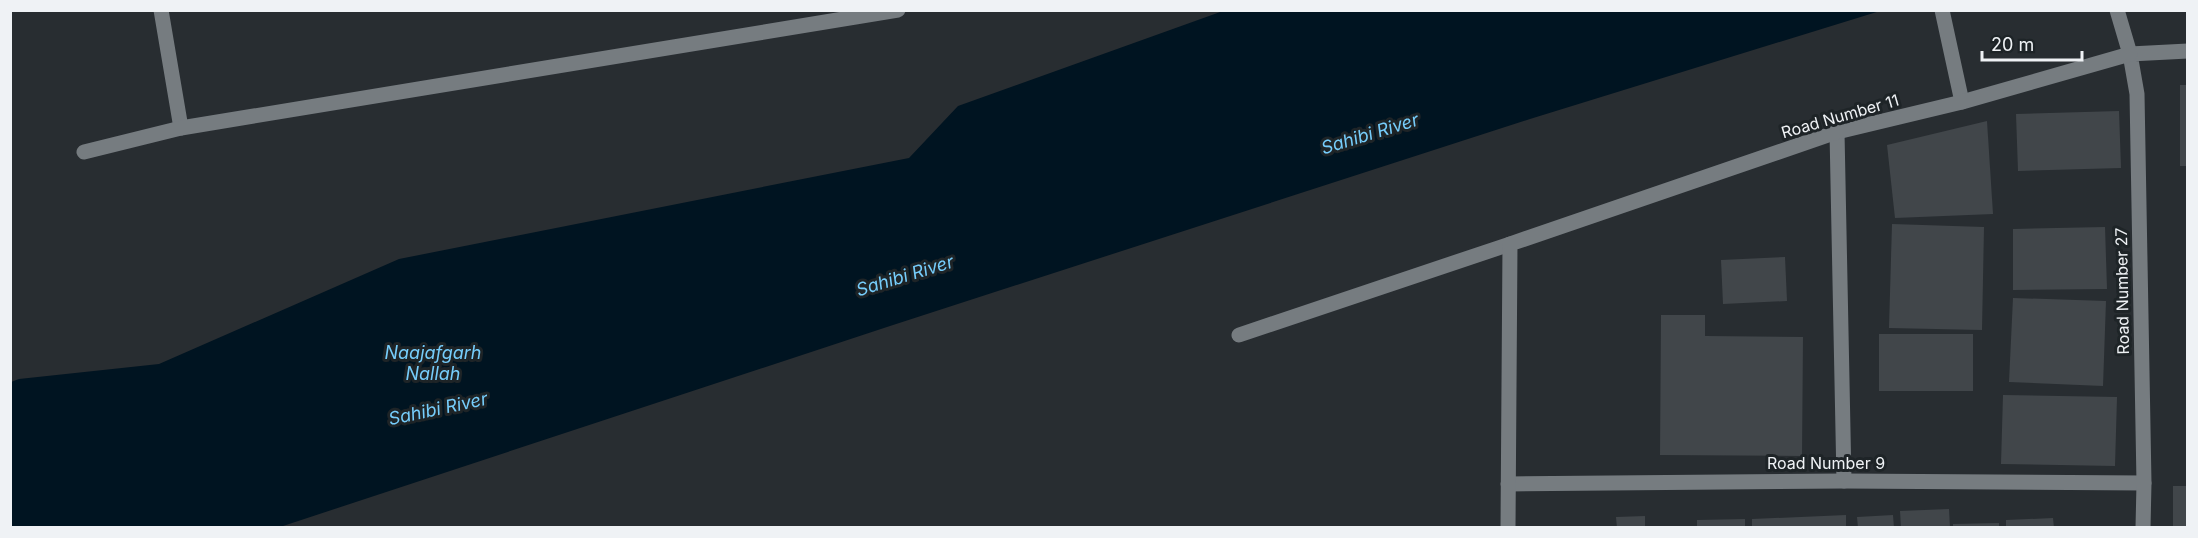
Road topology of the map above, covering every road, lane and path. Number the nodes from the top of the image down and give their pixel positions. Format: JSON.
{"nodes":[{"id":1,"x":160,"y":10,"type":"edge"},
{"id":2,"x":898,"y":10,"type":"edge"},
{"id":3,"x":1942,"y":10,"type":"edge"},
{"id":4,"x":2117,"y":10,"type":"edge"},
{"id":5,"x":847,"y":15,"type":"edge"},
{"id":6,"x":2187,"y":51,"type":"edge"},
{"id":7,"x":2130,"y":54,"type":"junction"},
{"id":8,"x":1962,"y":102,"type":"junction"},
{"id":9,"x":181,"y":128,"type":"junction"},
{"id":10,"x":1838,"y":132,"type":"junction"},
{"id":11,"x":84,"y":152,"type":"dead end"},
{"id":12,"x":1510,"y":244,"type":"junction"},
{"id":13,"x":1239,"y":335,"type":"dead end"},
{"id":14,"x":1844,"y":481,"type":"junction"},
{"id":15,"x":2144,"y":483,"type":"junction"},
{"id":16,"x":1508,"y":484,"type":"junction"},
{"id":17,"x":1508,"y":528,"type":"edge"},
{"id":18,"x":2143,"y":528,"type":"edge"}],
"edges":[{"from":1,"to":9,"type":"street"},
{"from":2,"to":5,"type":"street"},
{"from":3,"to":8,"type":"street"},
{"from":4,"to":7,"type":"street","name":"Road Number 27"},
{"from":5,"to":9,"type":"street"},
{"from":6,"to":7,"type":"street","name":"Road Number 11"},
{"from":7,"to":8,"type":"street","name":"Road Number 11"},
{"from":7,"to":15,"type":"street","name":"Road Number 27"},
{"from":8,"to":10,"type":"street","name":"Road Number 11"},
{"from":9,"to":11,"type":"street"},
{"from":10,"to":12,"type":"street","name":"Road Number 11"},
{"from":10,"to":14,"type":"street"},
{"from":12,"to":13,"type":"street","name":"Road Number 11"},
{"from":12,"to":16,"type":"street"},
{"from":14,"to":15,"type":"street","name":"Road Number 9"},
{"from":14,"to":16,"type":"street","name":"Road Number 9"},
{"from":15,"to":18,"type":"street","name":"Road Number 27"},
{"from":16,"to":17,"type":"street"}]}
